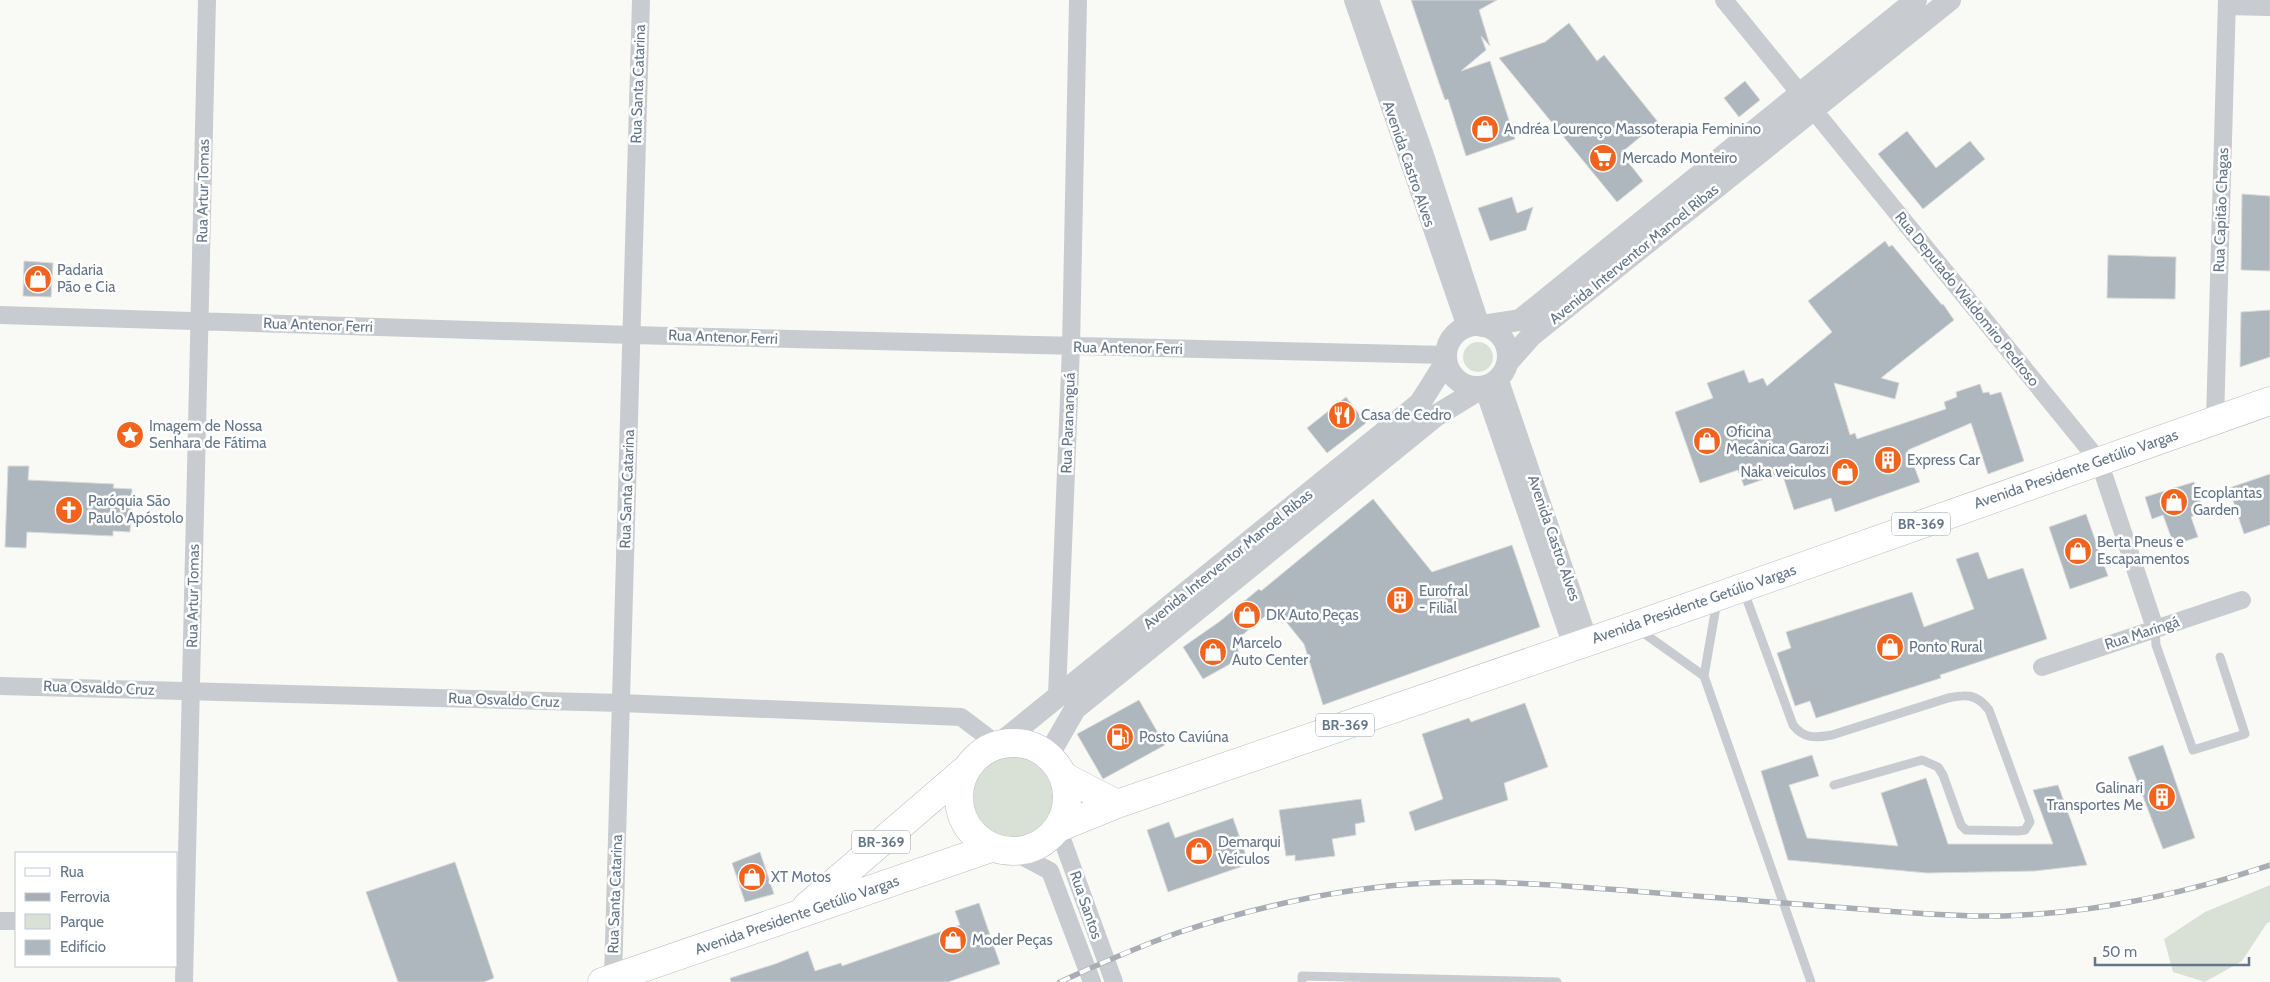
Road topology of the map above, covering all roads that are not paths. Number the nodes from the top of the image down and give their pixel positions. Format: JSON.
{"nodes":[{"id":1,"x":207,"y":0,"type":"edge"},
{"id":2,"x":641,"y":0,"type":"edge"},
{"id":3,"x":1078,"y":0,"type":"edge"},
{"id":4,"x":1353,"y":0,"type":"edge"},
{"id":5,"x":1370,"y":0,"type":"edge"},
{"id":6,"x":1724,"y":0,"type":"edge"},
{"id":7,"x":1916,"y":0,"type":"edge"},
{"id":8,"x":1950,"y":0,"type":"edge"},
{"id":9,"x":2227,"y":3,"type":"edge"},
{"id":10,"x":2270,"y":7,"type":"edge"},
{"id":11,"x":1807,"y":103,"type":"junction"},
{"id":12,"x":1424,"y":152,"type":"junction"},
{"id":13,"x":1407,"y":157,"type":"junction"},
{"id":14,"x":0,"y":316,"type":"edge"},
{"id":15,"x":200,"y":321,"type":"junction"},
{"id":16,"x":1473,"y":327,"type":"junction"},
{"id":17,"x":631,"y":335,"type":"junction"},
{"id":18,"x":1071,"y":347,"type":"junction"},
{"id":19,"x":1446,"y":358,"type":"junction"},
{"id":20,"x":1497,"y":376,"type":"junction"},
{"id":21,"x":2270,"y":401,"type":"edge"},
{"id":22,"x":2215,"y":420,"type":"junction"},
{"id":23,"x":2099,"y":461,"type":"junction"},
{"id":24,"x":1315,"y":501,"type":"junction"},
{"id":25,"x":1730,"y":591,"type":"junction"},
{"id":26,"x":2242,"y":600,"type":"dead end"},
{"id":27,"x":1634,"y":626,"type":"junction"},
{"id":28,"x":2155,"y":628,"type":"junction"},
{"id":29,"x":1580,"y":644,"type":"junction"},
{"id":30,"x":2220,"y":658,"type":"dead end"},
{"id":31,"x":2042,"y":667,"type":"dead end"},
{"id":32,"x":1704,"y":676,"type":"junction"},
{"id":33,"x":0,"y":686,"type":"edge"},
{"id":34,"x":190,"y":691,"type":"junction"},
{"id":35,"x":1057,"y":696,"type":"junction"},
{"id":36,"x":620,"y":703,"type":"junction"},
{"id":37,"x":998,"y":745,"type":"junction"},
{"id":38,"x":1056,"y":766,"type":"junction"},
{"id":39,"x":966,"y":769,"type":"junction"},
{"id":40,"x":1834,"y":785,"type":"dead end"},
{"id":41,"x":1117,"y":804,"type":"junction"},
{"id":42,"x":1058,"y":828,"type":"junction"},
{"id":43,"x":1002,"y":850,"type":"junction"},
{"id":44,"x":796,"y":915,"type":"junction"},
{"id":45,"x":0,"y":921,"type":"edge"},
{"id":46,"x":15,"y":921,"type":"edge"},
{"id":47,"x":181,"y":926,"type":"edge"},
{"id":48,"x":607,"y":980,"type":"edge"},
{"id":49,"x":184,"y":982,"type":"edge"},
{"id":50,"x":1092,"y":982,"type":"edge"},
{"id":51,"x":1114,"y":982,"type":"edge"},
{"id":52,"x":1302,"y":982,"type":"edge"},
{"id":53,"x":1556,"y":982,"type":"edge"},
{"id":54,"x":1811,"y":982,"type":"edge"}],
"edges":[{"from":1,"to":15,"type":"street","name":"Rua Artur Tomas"},
{"from":2,"to":17,"type":"street","name":"Rua Santa Catarina"},
{"from":3,"to":18,"type":"street","name":"Rua Parananguá"},
{"from":4,"to":13,"type":"street","name":"Avenida Castro Alves"},
{"from":5,"to":12,"type":"street","name":"Avenida Castro Alves"},
{"from":6,"to":11,"type":"street","name":"Rua Deputado Waldomiro Pedroso"},
{"from":7,"to":11,"type":"street","name":"Avenida Interventor Manoel Ribas"},
{"from":8,"to":11,"type":"street","name":"Avenida Interventor Manoel Ribas"},
{"from":9,"to":10,"type":"street"},
{"from":9,"to":22,"type":"street","name":"Rua Capitão Chagas"},
{"from":11,"to":16,"type":"street","name":"Avenida Interventor Manoel Ribas"},
{"from":11,"to":20,"type":"street","name":"Avenida Interventor Manoel Ribas"},
{"from":11,"to":23,"type":"street","name":"Rua Deputado Waldomiro Pedroso"},
{"from":12,"to":13,"type":"street"},
{"from":12,"to":16,"type":"street","name":"Avenida Castro Alves"},
{"from":13,"to":16,"type":"street","name":"Avenida Castro Alves"},
{"from":14,"to":15,"type":"street","name":"Rua Antenor Ferri"},
{"from":15,"to":17,"type":"street","name":"Rua Antenor Ferri"},
{"from":15,"to":34,"type":"street","name":"Rua Artur Tomas"},
{"from":16,"to":19,"type":"street"},
{"from":16,"to":20,"type":"street"},
{"from":17,"to":18,"type":"street","name":"Rua Antenor Ferri"},
{"from":17,"to":36,"type":"street","name":"Rua Santa Catarina"},
{"from":18,"to":19,"type":"street","name":"Rua Antenor Ferri"},
{"from":18,"to":35,"type":"street","name":"Rua Parananguá"},
{"from":19,"to":20,"type":"street"},
{"from":19,"to":24,"type":"street","name":"Avenida Interventor Manoel Ribas"},
{"from":20,"to":24,"type":"street","name":"Avenida Interventor Manoel Ribas"},
{"from":20,"to":29,"type":"street","name":"Avenida Castro Alves"},
{"from":21,"to":22,"type":"main road","name":"Avenida Presidente Getúlio Vargas","number":"BR-369"},
{"from":22,"to":23,"type":"main road","name":"Avenida Presidente Getúlio Vargas","number":"BR-369"},
{"from":23,"to":25,"type":"main road","name":"Avenida Presidente Getúlio Vargas","number":"BR-369"},
{"from":23,"to":28,"type":"street","name":"Rua Deputado Waldomiro Pedroso"},
{"from":24,"to":35,"type":"street","name":"Avenida Interventor Manoel Ribas"},
{"from":24,"to":38,"type":"street","name":"Avenida Interventor Manoel Ribas"},
{"from":25,"to":27,"type":"main road","name":"Avenida Presidente Getúlio Vargas","number":"BR-369"},
{"from":25,"to":32,"type":"lane"},
{"from":25,"to":40,"type":"lane"},
{"from":26,"to":28,"type":"street","name":"Rua Maringá"},
{"from":27,"to":29,"type":"main road","name":"Avenida Presidente Getúlio Vargas","number":"BR-369"},
{"from":27,"to":32,"type":"lane"},
{"from":28,"to":30,"type":"lane"},
{"from":28,"to":31,"type":"street","name":"Rua Maringá"},
{"from":29,"to":41,"type":"main road","name":"Avenida Presidente Getúlio Vargas","number":"BR-369"},
{"from":32,"to":54,"type":"lane"},
{"from":33,"to":34,"type":"street","name":"Rua Osvaldo Cruz"},
{"from":34,"to":36,"type":"street","name":"Rua Osvaldo Cruz"},
{"from":34,"to":47,"type":"street","name":"Rua Artur Tomas"},
{"from":35,"to":37,"type":"street","name":"Avenida Interventor Manoel Ribas"},
{"from":36,"to":37,"type":"street","name":"Rua Osvaldo Cruz"},
{"from":36,"to":48,"type":"street","name":"Rua Santa Catarina"},
{"from":37,"to":38,"type":"main road","number":"BR-369"},
{"from":37,"to":39,"type":"main road","number":"BR-369"},
{"from":38,"to":41,"type":"main road","number":"BR-369"},
{"from":38,"to":42,"type":"main road","number":"BR-369"},
{"from":39,"to":43,"type":"main road"},
{"from":39,"to":44,"type":"main road","number":"BR-369"},
{"from":41,"to":42,"type":"main road","name":"Avenida Presidente Getúlio Vargas","number":"BR-369"},
{"from":42,"to":43,"type":"main road","number":"BR-369"},
{"from":42,"to":51,"type":"street","name":"Rua Santos"},
{"from":43,"to":44,"type":"main road","name":"Avenida Presidente Getúlio Vargas","number":"BR-369"},
{"from":43,"to":50,"type":"street"},
{"from":44,"to":48,"type":"main road","name":"Avenida Presidente Getúlio Vargas","number":"BR-369"},
{"from":45,"to":46,"type":"street"},
{"from":47,"to":49,"type":"street","name":"Rua Artur Tomas"},
{"from":52,"to":53,"type":"lane"}]}
